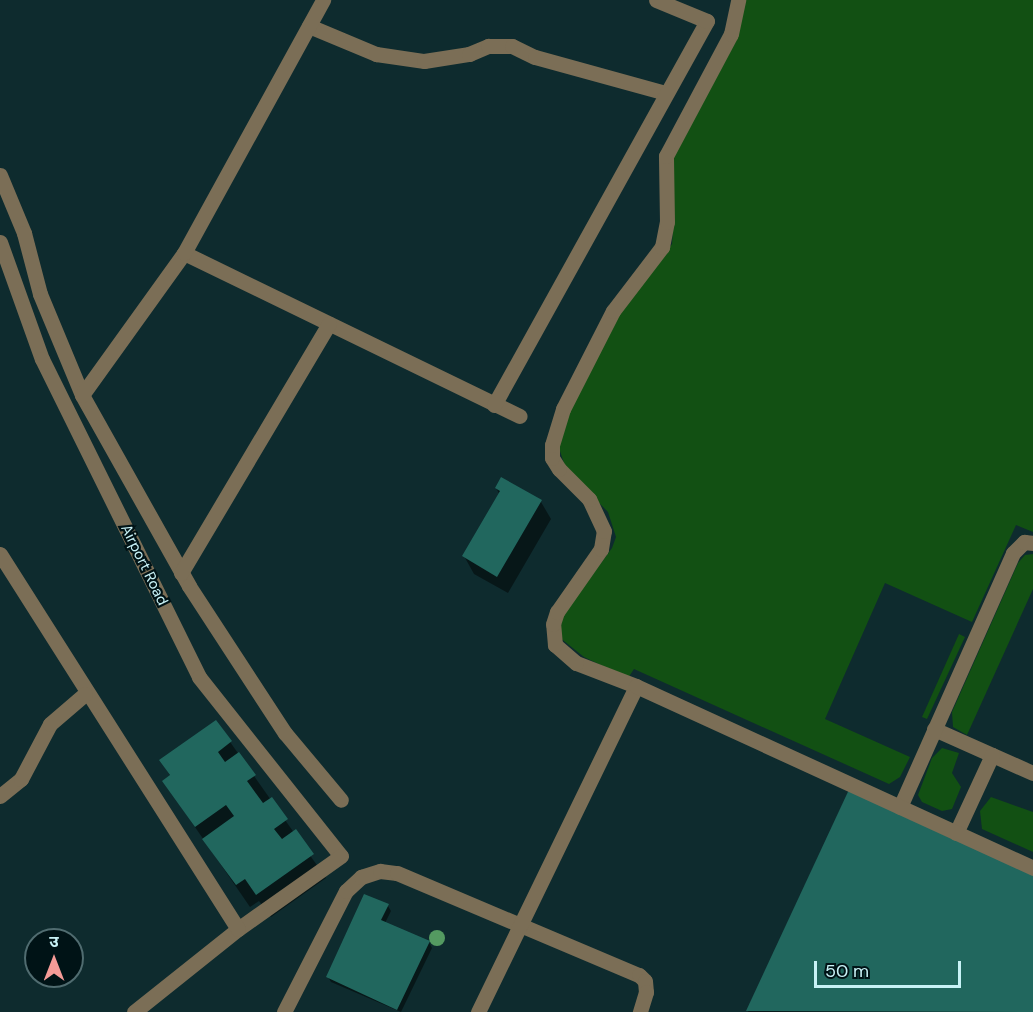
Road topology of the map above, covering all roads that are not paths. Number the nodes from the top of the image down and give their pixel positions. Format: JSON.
{"nodes":[{"id":1,"x":323,"y":0,"type":"edge"},
{"id":2,"x":656,"y":0,"type":"edge"},
{"id":3,"x":738,"y":0,"type":"edge"},
{"id":4,"x":309,"y":26,"type":"junction"},
{"id":5,"x":666,"y":93,"type":"junction"},
{"id":6,"x":0,"y":175,"type":"edge"},
{"id":7,"x":0,"y":242,"type":"edge"},
{"id":8,"x":184,"y":253,"type":"junction"},
{"id":9,"x":329,"y":324,"type":"junction"},
{"id":10,"x":82,"y":395,"type":"junction"},
{"id":11,"x":494,"y":405,"type":"junction"},
{"id":12,"x":520,"y":416,"type":"dead end"},
{"id":13,"x":1033,"y":543,"type":"edge"},
{"id":14,"x":0,"y":554,"type":"edge"},
{"id":15,"x":181,"y":573,"type":"junction"},
{"id":16,"x":636,"y":686,"type":"junction"},
{"id":17,"x":85,"y":694,"type":"junction"},
{"id":18,"x":934,"y":729,"type":"junction"},
{"id":19,"x":992,"y":754,"type":"junction"},
{"id":20,"x":1033,"y":773,"type":"edge"},
{"id":21,"x":0,"y":796,"type":"edge"},
{"id":22,"x":341,"y":800,"type":"dead end"},
{"id":23,"x":900,"y":807,"type":"junction"},
{"id":24,"x":956,"y":833,"type":"junction"},
{"id":25,"x":1033,"y":868,"type":"edge"},
{"id":26,"x":520,"y":925,"type":"junction"},
{"id":27,"x":238,"y":929,"type":"junction"},
{"id":28,"x":134,"y":1012,"type":"edge"},
{"id":29,"x":284,"y":1012,"type":"edge"},
{"id":30,"x":478,"y":1012,"type":"edge"},
{"id":31,"x":640,"y":1012,"type":"edge"}],
"edges":[{"from":1,"to":4,"type":"street"},
{"from":2,"to":5,"type":"street"},
{"from":3,"to":16,"type":"street"},
{"from":4,"to":5,"type":"street"},
{"from":4,"to":8,"type":"street"},
{"from":5,"to":11,"type":"street"},
{"from":6,"to":10,"type":"street"},
{"from":7,"to":27,"type":"street","name":"Airport Road"},
{"from":8,"to":9,"type":"street"},
{"from":8,"to":10,"type":"street"},
{"from":9,"to":11,"type":"street"},
{"from":9,"to":15,"type":"street"},
{"from":10,"to":15,"type":"street"},
{"from":11,"to":12,"type":"street"},
{"from":13,"to":18,"type":"street"},
{"from":14,"to":17,"type":"street"},
{"from":15,"to":22,"type":"street"},
{"from":16,"to":23,"type":"street"},
{"from":16,"to":26,"type":"street"},
{"from":17,"to":21,"type":"street"},
{"from":17,"to":27,"type":"street"},
{"from":18,"to":19,"type":"street"},
{"from":18,"to":23,"type":"street"},
{"from":19,"to":20,"type":"street"},
{"from":19,"to":24,"type":"street"},
{"from":23,"to":24,"type":"street"},
{"from":24,"to":25,"type":"street"},
{"from":26,"to":29,"type":"street"},
{"from":26,"to":30,"type":"street"},
{"from":26,"to":31,"type":"street"},
{"from":27,"to":28,"type":"street"}]}
